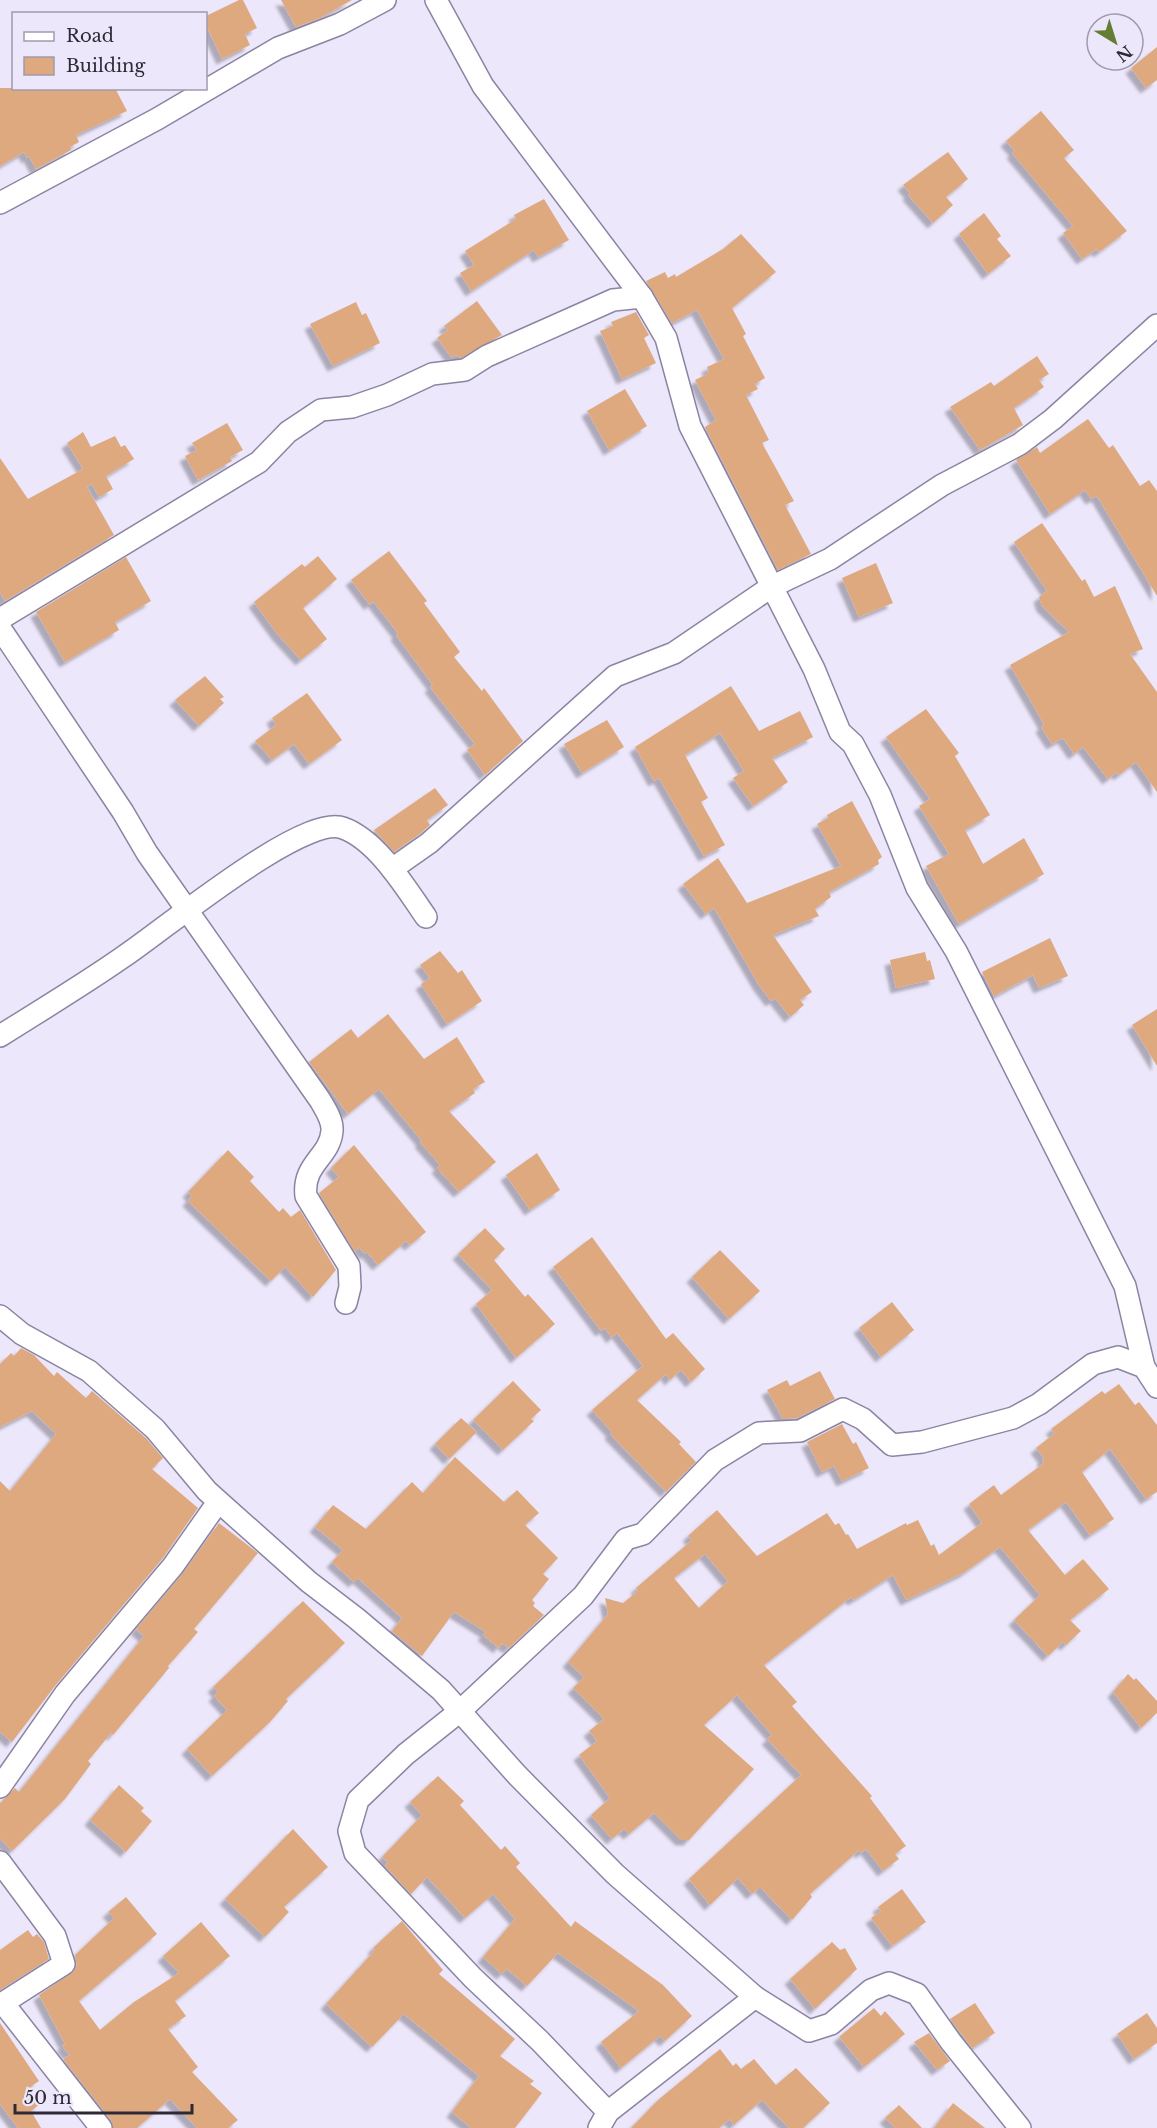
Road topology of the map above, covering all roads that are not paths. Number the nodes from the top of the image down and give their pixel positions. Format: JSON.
{"nodes":[{"id":1,"x":385,"y":0,"type":"edge"},
{"id":2,"x":436,"y":0,"type":"edge"},
{"id":3,"x":206,"y":90,"type":"edge"},
{"id":4,"x":207,"y":90,"type":"edge"},
{"id":5,"x":0,"y":203,"type":"edge"},
{"id":6,"x":642,"y":297,"type":"junction"},
{"id":7,"x":1157,"y":325,"type":"edge"},
{"id":8,"x":771,"y":587,"type":"junction"},
{"id":9,"x":0,"y":619,"type":"edge"},
{"id":10,"x":0,"y":628,"type":"edge"},
{"id":11,"x":392,"y":869,"type":"junction"},
{"id":12,"x":186,"y":909,"type":"junction"},
{"id":13,"x":426,"y":916,"type":"dead end"},
{"id":14,"x":0,"y":1036,"type":"edge"},
{"id":15,"x":346,"y":1303,"type":"dead end"},
{"id":16,"x":0,"y":1316,"type":"edge"},
{"id":17,"x":1144,"y":1367,"type":"junction"},
{"id":18,"x":1157,"y":1387,"type":"edge"},
{"id":19,"x":218,"y":1502,"type":"junction"},
{"id":20,"x":460,"y":1711,"type":"junction"},
{"id":21,"x":0,"y":1787,"type":"edge"},
{"id":22,"x":0,"y":1862,"type":"edge"},
{"id":23,"x":754,"y":1997,"type":"junction"},
{"id":24,"x":2,"y":2000,"type":"edge"},
{"id":25,"x":604,"y":2120,"type":"edge"},
{"id":26,"x":101,"y":2128,"type":"edge"},
{"id":27,"x":1020,"y":2128,"type":"edge"}],
"edges":[{"from":1,"to":4,"type":"street"},
{"from":2,"to":6,"type":"street"},
{"from":3,"to":5,"type":"street"},
{"from":6,"to":8,"type":"street"},
{"from":6,"to":9,"type":"street"},
{"from":7,"to":8,"type":"street"},
{"from":8,"to":11,"type":"street"},
{"from":8,"to":17,"type":"street"},
{"from":10,"to":12,"type":"street"},
{"from":11,"to":12,"type":"street"},
{"from":11,"to":13,"type":"street"},
{"from":12,"to":14,"type":"street"},
{"from":12,"to":15,"type":"street"},
{"from":16,"to":19,"type":"street"},
{"from":17,"to":18,"type":"street"},
{"from":17,"to":20,"type":"street"},
{"from":19,"to":20,"type":"street"},
{"from":19,"to":21,"type":"street"},
{"from":20,"to":23,"type":"street"},
{"from":20,"to":25,"type":"street"},
{"from":22,"to":24,"type":"street"},
{"from":23,"to":25,"type":"street"},
{"from":23,"to":27,"type":"street"},
{"from":24,"to":26,"type":"street"}]}
